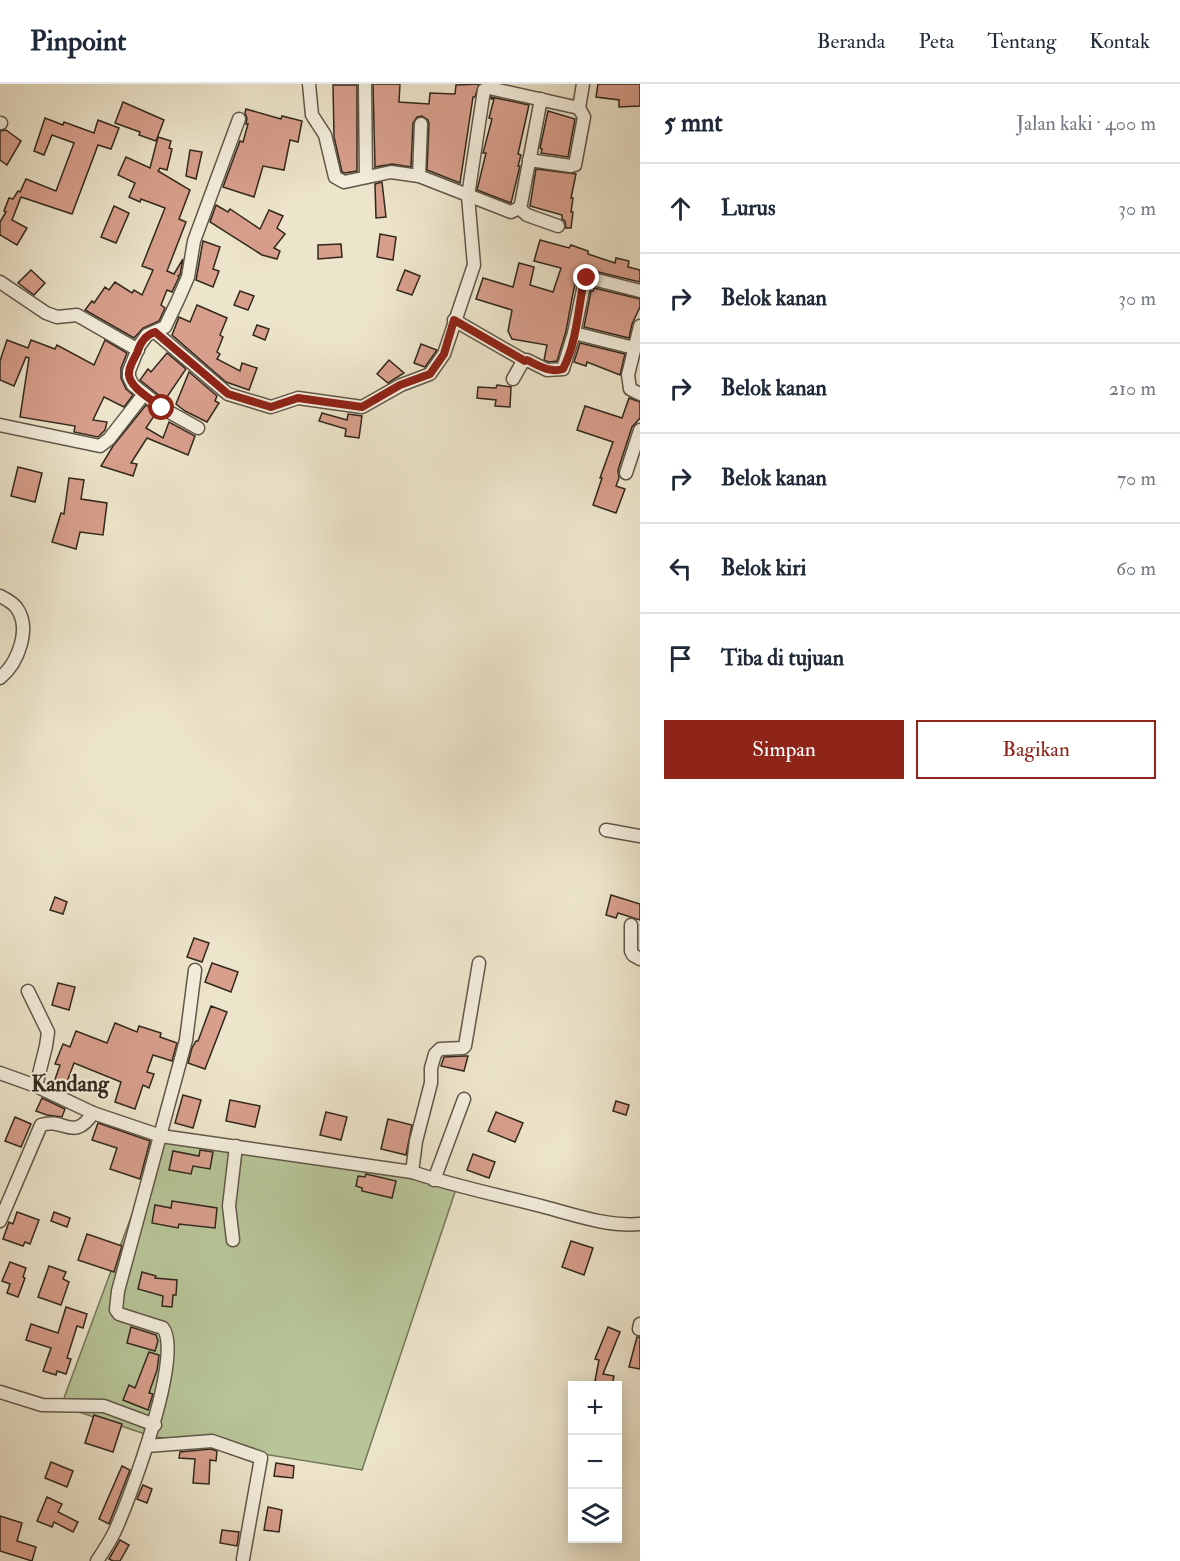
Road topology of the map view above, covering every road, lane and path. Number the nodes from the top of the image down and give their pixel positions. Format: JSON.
{"nodes":[{"id":1,"x":309,"y":84,"type":"edge"},
{"id":2,"x":365,"y":84,"type":"edge"},
{"id":3,"x":583,"y":84,"type":"edge"},
{"id":4,"x":540,"y":99,"type":"junction"},
{"id":5,"x":579,"y":108,"type":"junction"},
{"id":6,"x":239,"y":119,"type":"dead end"},
{"id":7,"x":421,"y":124,"type":"dead end"},
{"id":8,"x":529,"y":160,"type":"junction"},
{"id":9,"x":419,"y":176,"type":"junction"},
{"id":10,"x":366,"y":177,"type":"junction"},
{"id":11,"x":468,"y":196,"type":"junction"},
{"id":12,"x":519,"y":208,"type":"junction"},
{"id":13,"x":558,"y":226,"type":"dead end"},
{"id":14,"x":0,"y":282,"type":"edge"},
{"id":15,"x":640,"y":291,"type":"edge"},
{"id":16,"x":454,"y":320,"type":"junction"},
{"id":17,"x":640,"y":326,"type":"edge"},
{"id":18,"x":155,"y":332,"type":"junction"},
{"id":19,"x":574,"y":333,"type":"junction"},
{"id":20,"x":634,"y":348,"type":"junction"},
{"id":21,"x":138,"y":351,"type":"junction"},
{"id":22,"x":525,"y":361,"type":"junction"},
{"id":23,"x":513,"y":379,"type":"dead end"},
{"id":24,"x":144,"y":394,"type":"junction"},
{"id":25,"x":640,"y":394,"type":"edge"},
{"id":26,"x":0,"y":425,"type":"edge"},
{"id":27,"x":198,"y":428,"type":"dead end"},
{"id":28,"x":640,"y":430,"type":"edge"},
{"id":29,"x":626,"y":473,"type":"dead end"},
{"id":30,"x":0,"y":596,"type":"edge"},
{"id":31,"x":0,"y":678,"type":"edge"},
{"id":32,"x":606,"y":830,"type":"dead end"},
{"id":33,"x":640,"y":836,"type":"edge"},
{"id":34,"x":632,"y":925,"type":"dead end"},
{"id":35,"x":640,"y":959,"type":"edge"},
{"id":36,"x":479,"y":963,"type":"dead end"},
{"id":37,"x":195,"y":970,"type":"dead end"},
{"id":38,"x":28,"y":991,"type":"dead end"},
{"id":39,"x":0,"y":1073,"type":"edge"},
{"id":40,"x":36,"y":1086,"type":"junction"},
{"id":41,"x":464,"y":1099,"type":"dead end"},
{"id":42,"x":93,"y":1113,"type":"junction"},
{"id":43,"x":161,"y":1136,"type":"junction"},
{"id":44,"x":236,"y":1146,"type":"junction"},
{"id":45,"x":412,"y":1172,"type":"junction"},
{"id":46,"x":434,"y":1180,"type":"junction"},
{"id":47,"x":0,"y":1221,"type":"edge"},
{"id":48,"x":640,"y":1224,"type":"edge"},
{"id":49,"x":233,"y":1240,"type":"dead end"},
{"id":50,"x":0,"y":1392,"type":"edge"},
{"id":51,"x":154,"y":1425,"type":"junction"},
{"id":52,"x":147,"y":1446,"type":"junction"},
{"id":53,"x":243,"y":1560,"type":"edge"},
{"id":54,"x":97,"y":1561,"type":"edge"}],
"edges":[{"from":1,"to":10,"type":"street"},
{"from":2,"to":10,"type":"street"},
{"from":3,"to":5,"type":"street"},
{"from":4,"to":5,"type":"street"},
{"from":4,"to":8,"type":"street"},
{"from":4,"to":11,"type":"street"},
{"from":5,"to":8,"type":"street"},
{"from":6,"to":18,"type":"street"},
{"from":7,"to":9,"type":"street"},
{"from":8,"to":12,"type":"street"},
{"from":9,"to":10,"type":"street"},
{"from":9,"to":11,"type":"street"},
{"from":11,"to":12,"type":"street"},
{"from":11,"to":16,"type":"street"},
{"from":12,"to":13,"type":"street"},
{"from":14,"to":21,"type":"street"},
{"from":15,"to":19,"type":"street"},
{"from":16,"to":18,"type":"street"},
{"from":16,"to":22,"type":"street"},
{"from":17,"to":20,"type":"street"},
{"from":18,"to":21,"type":"street"},
{"from":19,"to":20,"type":"street"},
{"from":19,"to":22,"type":"street"},
{"from":20,"to":25,"type":"street"},
{"from":21,"to":24,"type":"street"},
{"from":22,"to":23,"type":"street"},
{"from":24,"to":26,"type":"street"},
{"from":24,"to":27,"type":"street"},
{"from":28,"to":29,"type":"street"},
{"from":30,"to":31,"type":"street"},
{"from":32,"to":33,"type":"street"},
{"from":34,"to":35,"type":"street"},
{"from":36,"to":45,"type":"street"},
{"from":37,"to":43,"type":"street"},
{"from":38,"to":40,"type":"street"},
{"from":39,"to":40,"type":"street"},
{"from":40,"to":42,"type":"street"},
{"from":41,"to":46,"type":"street"},
{"from":42,"to":43,"type":"street"},
{"from":42,"to":47,"type":"street"},
{"from":43,"to":44,"type":"street"},
{"from":43,"to":51,"type":"street"},
{"from":44,"to":45,"type":"street"},
{"from":44,"to":49,"type":"street"},
{"from":45,"to":46,"type":"street"},
{"from":46,"to":48,"type":"street"},
{"from":50,"to":51,"type":"street"},
{"from":51,"to":52,"type":"street"},
{"from":52,"to":53,"type":"street"},
{"from":52,"to":54,"type":"street"}]}
